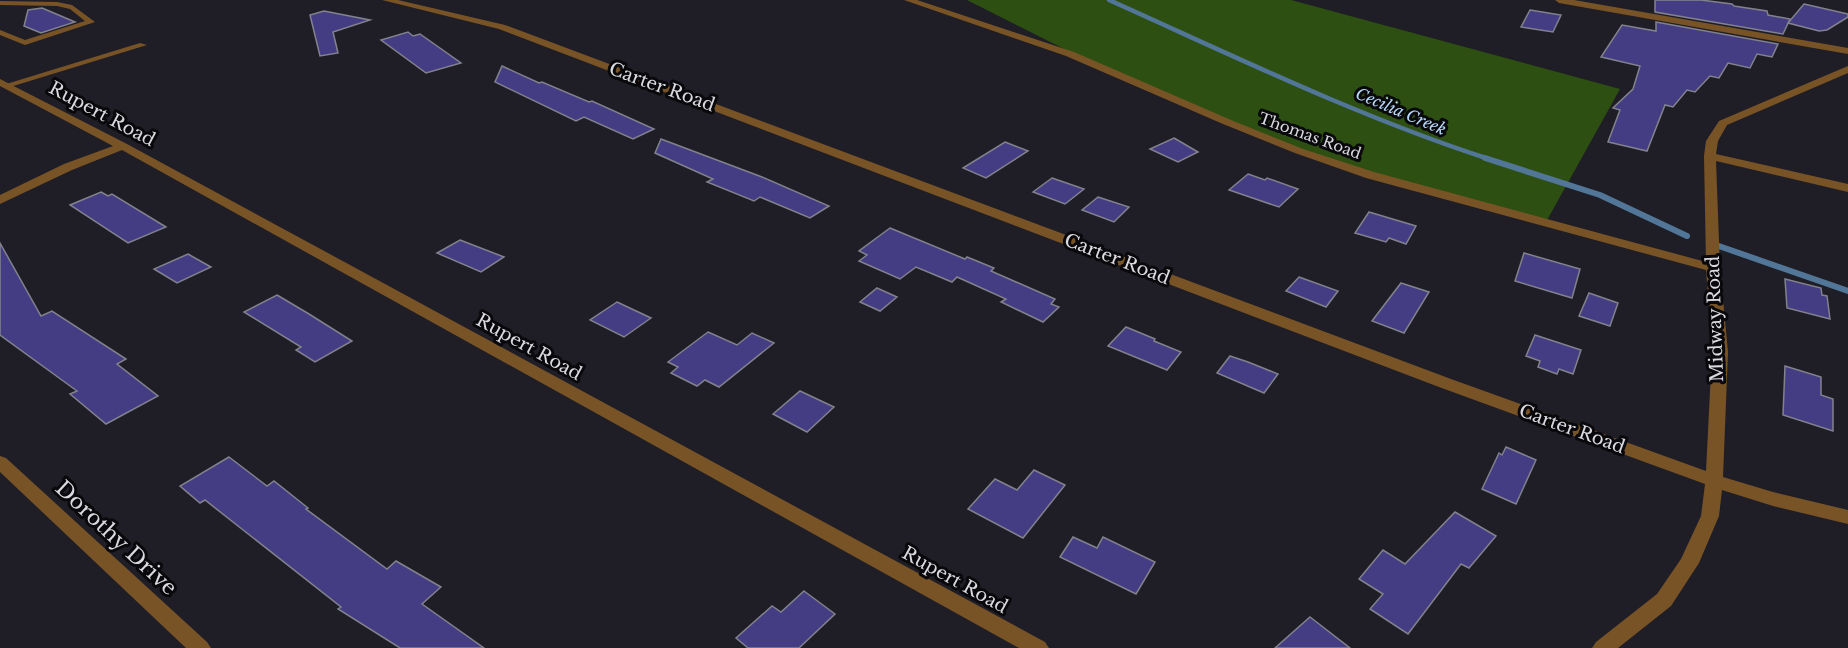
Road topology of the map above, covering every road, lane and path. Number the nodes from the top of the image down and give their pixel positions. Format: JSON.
{"nodes":[{"id":1,"x":386,"y":0,"type":"edge"},
{"id":2,"x":908,"y":0,"type":"edge"},
{"id":3,"x":1559,"y":0,"type":"edge"},
{"id":4,"x":0,"y":3,"type":"edge"},
{"id":5,"x":0,"y":32,"type":"edge"},
{"id":6,"x":146,"y":46,"type":"dead end"},
{"id":7,"x":1848,"y":51,"type":"edge"},
{"id":8,"x":1848,"y":69,"type":"edge"},
{"id":9,"x":7,"y":86,"type":"edge"},
{"id":10,"x":123,"y":146,"type":"junction"},
{"id":11,"x":1710,"y":156,"type":"junction"},
{"id":12,"x":1848,"y":188,"type":"edge"},
{"id":13,"x":0,"y":200,"type":"edge"},
{"id":14,"x":1713,"y":268,"type":"junction"},
{"id":15,"x":0,"y":462,"type":"edge"},
{"id":16,"x":1714,"y":481,"type":"junction"},
{"id":17,"x":1848,"y":517,"type":"edge"},
{"id":18,"x":200,"y":648,"type":"edge"},
{"id":19,"x":1038,"y":648,"type":"edge"},
{"id":20,"x":1603,"y":648,"type":"edge"}],
"edges":[{"from":1,"to":16,"type":"street","name":"Carter Road"},
{"from":2,"to":14,"type":"street","name":"Thomas Road"},
{"from":3,"to":7,"type":"street"},
{"from":4,"to":5,"type":"lane"},
{"from":6,"to":9,"type":"lane"},
{"from":8,"to":11,"type":"street","name":"Midway Road"},
{"from":9,"to":10,"type":"street","name":"Rupert Road"},
{"from":10,"to":13,"type":"street"},
{"from":10,"to":19,"type":"street","name":"Rupert Road"},
{"from":11,"to":12,"type":"street"},
{"from":11,"to":14,"type":"street","name":"Midway Road"},
{"from":14,"to":16,"type":"street","name":"Midway Road"},
{"from":15,"to":18,"type":"street","name":"Dorothy Drive"},
{"from":16,"to":17,"type":"street","name":"Carter Road"},
{"from":16,"to":20,"type":"street","name":"Midway Road"}]}
